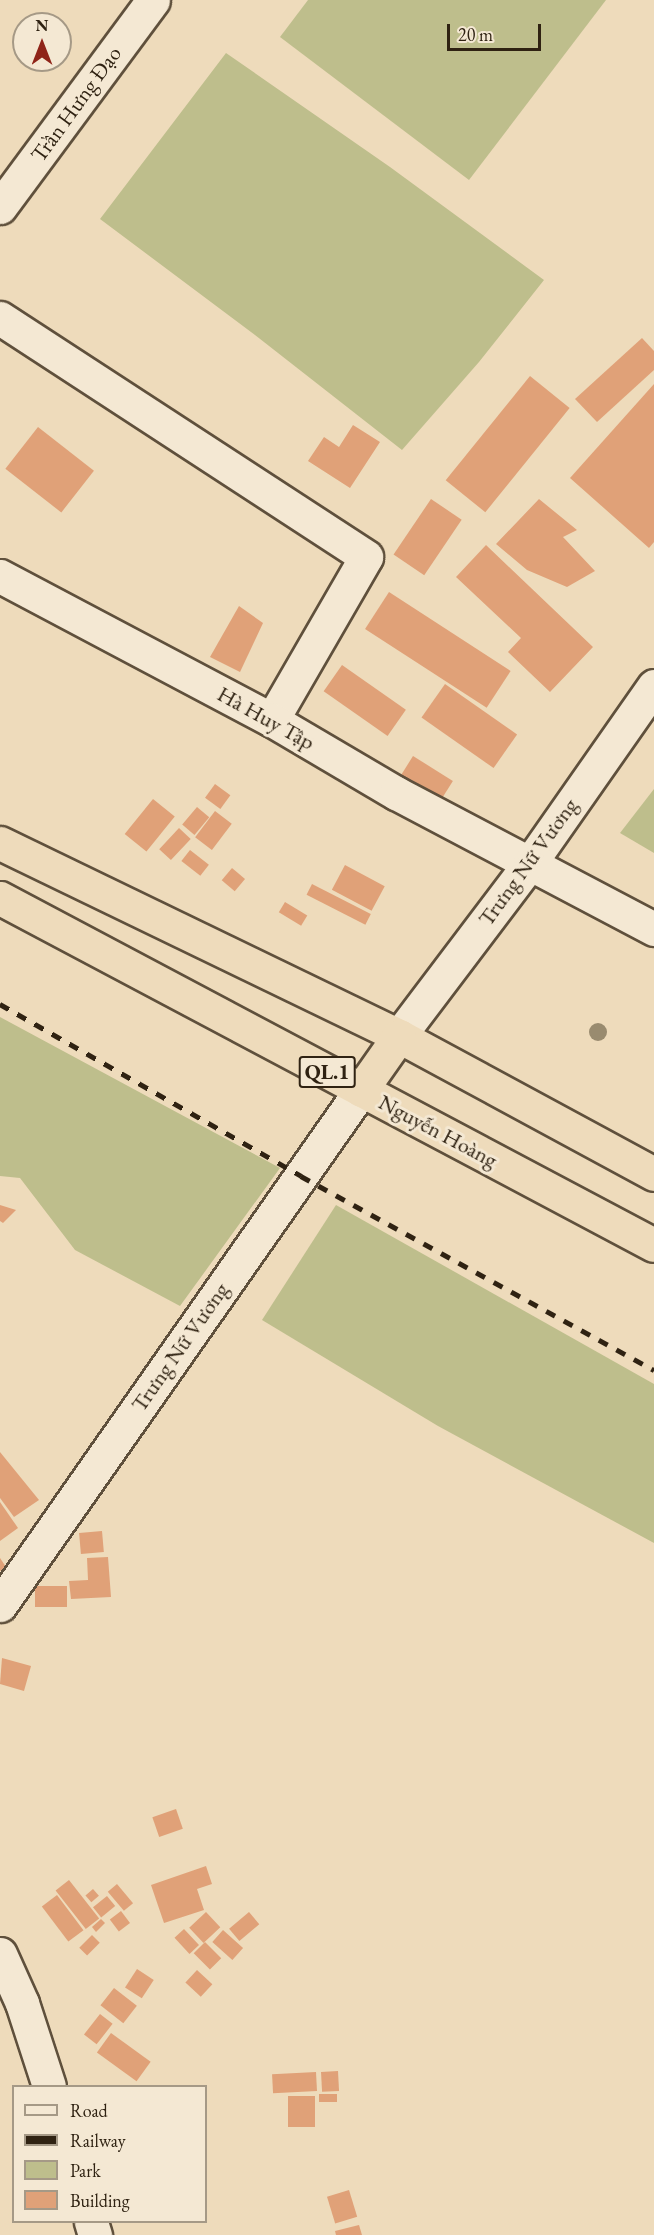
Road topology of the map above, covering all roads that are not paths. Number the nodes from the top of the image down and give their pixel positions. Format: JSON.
{"nodes":[{"id":1,"x":153,"y":0,"type":"edge"},
{"id":2,"x":0,"y":207,"type":"edge"},
{"id":3,"x":0,"y":318,"type":"edge"},
{"id":4,"x":0,"y":576,"type":"edge"},
{"id":5,"x":654,"y":686,"type":"edge"},
{"id":6,"x":272,"y":720,"type":"junction"},
{"id":7,"x":0,"y":843,"type":"edge"},
{"id":8,"x":530,"y":863,"type":"junction"},
{"id":9,"x":0,"y":898,"type":"edge"},
{"id":10,"x":654,"y":929,"type":"edge"},
{"id":11,"x":399,"y":1036,"type":"junction"},
{"id":12,"x":361,"y":1090,"type":"junction"},
{"id":13,"x":654,"y":1174,"type":"edge"},
{"id":14,"x":654,"y":1245,"type":"edge"},
{"id":15,"x":0,"y":1605,"type":"edge"},
{"id":16,"x":0,"y":1954,"type":"edge"},
{"id":17,"x":49,"y":2085,"type":"edge"}],
"edges":[{"from":1,"to":2,"type":"street","name":"Trần Hưng Đạo"},
{"from":3,"to":6,"type":"street"},
{"from":4,"to":6,"type":"street","name":"Hà Huy Tập"},
{"from":5,"to":8,"type":"street","name":"Trưng Nữ Vương"},
{"from":6,"to":8,"type":"street","name":"Hà Huy Tập"},
{"from":7,"to":11,"type":"highway"},
{"from":8,"to":10,"type":"street","name":"Hà Huy Tập"},
{"from":8,"to":11,"type":"street","name":"Trưng Nữ Vương"},
{"from":9,"to":12,"type":"highway","name":"Nguyễn Hoàng","number":"QL.1"},
{"from":11,"to":12,"type":"highway"},
{"from":11,"to":13,"type":"highway"},
{"from":12,"to":14,"type":"highway","name":"Nguyễn Hoàng","number":"QL.1"},
{"from":12,"to":15,"type":"street","name":"Trưng Nữ Vương"},
{"from":16,"to":17,"type":"street"}]}
